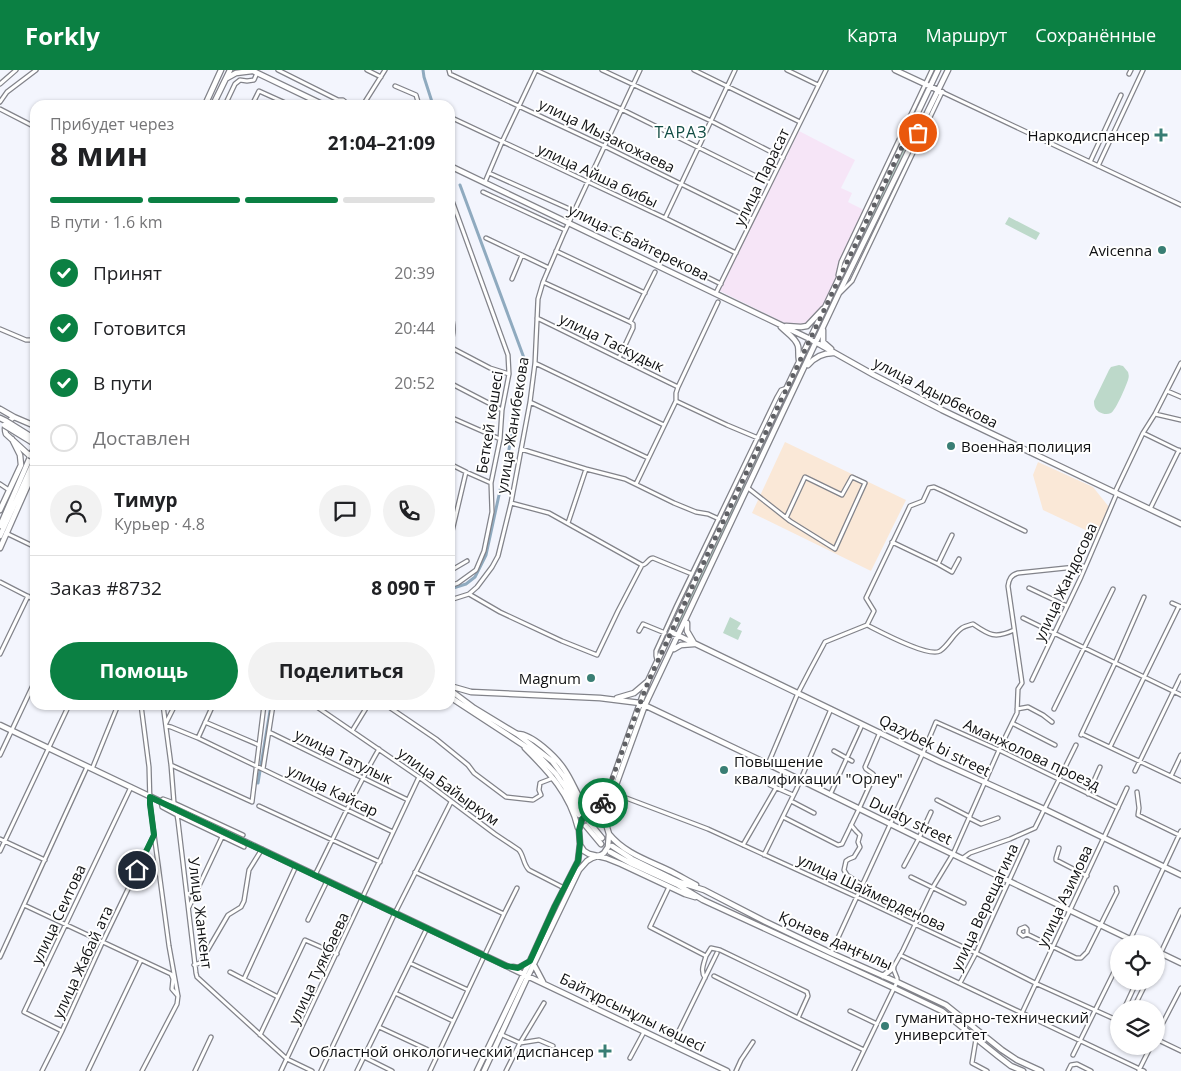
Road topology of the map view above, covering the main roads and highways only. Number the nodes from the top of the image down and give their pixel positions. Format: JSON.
{"nodes":[{"id":1,"x":230,"y":70,"type":"edge"},
{"id":2,"x":895,"y":70,"type":"edge"},
{"id":3,"x":938,"y":70,"type":"edge"},
{"id":4,"x":948,"y":70,"type":"edge"},
{"id":5,"x":253,"y":71,"type":"edge"},
{"id":6,"x":219,"y":72,"type":"edge"},
{"id":7,"x":226,"y":79,"type":"junction"},
{"id":8,"x":928,"y":86,"type":"junction"},
{"id":9,"x":940,"y":91,"type":"junction"},
{"id":10,"x":206,"y":100,"type":"edge"},
{"id":11,"x":216,"y":100,"type":"edge"},
{"id":12,"x":314,"y":100,"type":"edge"},
{"id":13,"x":910,"y":130,"type":"junction"},
{"id":14,"x":918,"y":133,"type":"junction"},
{"id":15,"x":455,"y":168,"type":"edge"},
{"id":16,"x":825,"y":309,"type":"junction"},
{"id":17,"x":781,"y":325,"type":"junction"},
{"id":18,"x":822,"y":330,"type":"junction"},
{"id":19,"x":810,"y":339,"type":"junction"},
{"id":20,"x":816,"y":343,"type":"junction"},
{"id":21,"x":834,"y":353,"type":"junction"},
{"id":22,"x":799,"y":363,"type":"junction"},
{"id":23,"x":805,"y":368,"type":"junction"},
{"id":24,"x":0,"y":409,"type":"edge"},
{"id":25,"x":14,"y":417,"type":"junction"},
{"id":26,"x":0,"y":418,"type":"edge"},
{"id":27,"x":3,"y":423,"type":"edge"},
{"id":28,"x":30,"y":424,"type":"edge"},
{"id":29,"x":0,"y":430,"type":"edge"},
{"id":30,"x":6,"y":434,"type":"junction"},
{"id":31,"x":30,"y":436,"type":"edge"},
{"id":32,"x":12,"y":439,"type":"junction"},
{"id":33,"x":30,"y":442,"type":"edge"},
{"id":34,"x":30,"y":456,"type":"edge"},
{"id":35,"x":30,"y":457,"type":"edge"},
{"id":36,"x":30,"y":469,"type":"edge"},
{"id":37,"x":746,"y":475,"type":"junction"},
{"id":38,"x":753,"y":478,"type":"junction"},
{"id":39,"x":30,"y":485,"type":"edge"},
{"id":40,"x":0,"y":510,"type":"edge"},
{"id":41,"x":1181,"y":524,"type":"edge"},
{"id":42,"x":0,"y":526,"type":"edge"},
{"id":43,"x":0,"y":536,"type":"edge"},
{"id":44,"x":0,"y":548,"type":"edge"},
{"id":45,"x":690,"y":612,"type":"junction"},
{"id":46,"x":667,"y":632,"type":"junction"},
{"id":47,"x":679,"y":636,"type":"junction"},
{"id":48,"x":696,"y":644,"type":"junction"},
{"id":49,"x":668,"y":656,"type":"junction"},
{"id":50,"x":648,"y":682,"type":"junction"},
{"id":51,"x":455,"y":687,"type":"edge"},
{"id":52,"x":471,"y":692,"type":"junction"},
{"id":53,"x":455,"y":694,"type":"edge"},
{"id":54,"x":612,"y":699,"type":"junction"},
{"id":55,"x":455,"y":700,"type":"edge"},
{"id":56,"x":465,"y":701,"type":"junction"},
{"id":57,"x":640,"y":703,"type":"junction"},
{"id":58,"x":645,"y":705,"type":"junction"},
{"id":59,"x":0,"y":725,"type":"edge"},
{"id":60,"x":517,"y":734,"type":"junction"},
{"id":61,"x":517,"y":740,"type":"junction"},
{"id":62,"x":592,"y":812,"type":"junction"},
{"id":63,"x":606,"y":824,"type":"junction"},
{"id":64,"x":579,"y":830,"type":"junction"},
{"id":65,"x":609,"y":834,"type":"junction"},
{"id":66,"x":602,"y":838,"type":"tunnel mouth"},
{"id":67,"x":580,"y":844,"type":"junction"},
{"id":68,"x":601,"y":844,"type":"tunnel mouth"},
{"id":69,"x":612,"y":846,"type":"tunnel mouth"},
{"id":70,"x":610,"y":852,"type":"tunnel mouth"},
{"id":71,"x":597,"y":856,"type":"junction"},
{"id":72,"x":1181,"y":875,"type":"edge"},
{"id":73,"x":704,"y":890,"type":"junction"},
{"id":74,"x":703,"y":900,"type":"junction"},
{"id":75,"x":1119,"y":935,"type":"edge"},
{"id":76,"x":1165,"y":956,"type":"edge"},
{"id":77,"x":532,"y":963,"type":"junction"},
{"id":78,"x":1181,"y":963,"type":"edge"},
{"id":79,"x":506,"y":966,"type":"junction"},
{"id":80,"x":893,"y":968,"type":"road end"},
{"id":81,"x":525,"y":975,"type":"junction"},
{"id":82,"x":883,"y":976,"type":"junction"},
{"id":83,"x":543,"y":984,"type":"junction"},
{"id":84,"x":477,"y":1071,"type":"edge"},
{"id":85,"x":484,"y":1071,"type":"edge"},
{"id":86,"x":727,"y":1071,"type":"edge"},
{"id":87,"x":1023,"y":1071,"type":"edge"},
{"id":88,"x":1041,"y":1071,"type":"edge"}],
"edges":[{"from":1,"to":7,"type":"main road"},
{"from":2,"to":8,"type":"main road"},
{"from":3,"to":8,"type":"main road"},
{"from":4,"to":9,"type":"main road"},
{"from":5,"to":7,"type":"main road"},
{"from":5,"to":12,"type":"main road"},
{"from":6,"to":10,"type":"main road"},
{"from":7,"to":11,"type":"main road"},
{"from":8,"to":9,"type":"main road"},
{"from":8,"to":13,"type":"main road"},
{"from":9,"to":14,"type":"main road"},
{"from":13,"to":14,"type":"main road"},
{"from":13,"to":16,"type":"main road"},
{"from":14,"to":18,"type":"main road"},
{"from":15,"to":17,"type":"main road","name":"улица С.Байтерекова"},
{"from":16,"to":17,"type":"main road"},
{"from":16,"to":19,"type":"main road"},
{"from":17,"to":19,"type":"main road","name":"улица С.Байтерекова"},
{"from":17,"to":22,"type":"main road"},
{"from":18,"to":20,"type":"main road"},
{"from":18,"to":21,"type":"main road"},
{"from":19,"to":20,"type":"main road","name":"улица С.Байтерекова"},
{"from":19,"to":22,"type":"main road"},
{"from":20,"to":21,"type":"main road","name":"улица Адырбекова"},
{"from":20,"to":23,"type":"main road"},
{"from":21,"to":23,"type":"main road"},
{"from":21,"to":41,"type":"main road","name":"улица Адырбекова"},
{"from":22,"to":37,"type":"main road"},
{"from":23,"to":38,"type":"main road"},
{"from":24,"to":25,"type":"main road"},
{"from":25,"to":28,"type":"main road"},
{"from":25,"to":30,"type":"main road"},
{"from":26,"to":27,"type":"main road"},
{"from":27,"to":31,"type":"main road","bridge":true},
{"from":27,"to":33,"type":"main road","bridge":true},
{"from":29,"to":30,"type":"main road"},
{"from":30,"to":32,"type":"main road"},
{"from":32,"to":34,"type":"main road","bridge":true},
{"from":32,"to":40,"type":"main road"},
{"from":35,"to":42,"type":"main road"},
{"from":36,"to":43,"type":"main road"},
{"from":37,"to":38,"type":"main road"},
{"from":37,"to":46,"type":"main road"},
{"from":38,"to":45,"type":"main road"},
{"from":39,"to":44,"type":"main road"},
{"from":45,"to":47,"type":"main road"},
{"from":45,"to":48,"type":"main road"},
{"from":46,"to":47,"type":"main road","name":"Qazybek bi street"},
{"from":46,"to":50,"type":"main road"},
{"from":47,"to":48,"type":"main road","name":"Qazybek bi street"},
{"from":47,"to":49,"type":"main road"},
{"from":48,"to":49,"type":"main road"},
{"from":48,"to":72,"type":"main road","name":"Qazybek bi street"},
{"from":49,"to":58,"type":"main road"},
{"from":50,"to":54,"type":"main road"},
{"from":50,"to":57,"type":"main road"},
{"from":51,"to":52,"type":"main road"},
{"from":52,"to":54,"type":"main road"},
{"from":52,"to":56,"type":"main road"},
{"from":53,"to":56,"type":"main road"},
{"from":54,"to":57,"type":"main road","name":"Dulaty street"},
{"from":55,"to":61,"type":"main road"},
{"from":56,"to":60,"type":"main road"},
{"from":57,"to":58,"type":"main road","name":"Dulaty street"},
{"from":57,"to":62,"type":"main road"},
{"from":58,"to":63,"type":"main road"},
{"from":58,"to":75,"type":"main road","name":"Dulaty street"},
{"from":59,"to":79,"type":"main road","name":"Байтұрсынұлы көшесі"},
{"from":60,"to":61,"type":"main road"},
{"from":60,"to":62,"type":"main road"},
{"from":61,"to":64,"type":"main road"},
{"from":62,"to":63,"type":"main road"},
{"from":62,"to":64,"type":"main road"},
{"from":63,"to":65,"type":"main road"},
{"from":64,"to":67,"type":"main road"},
{"from":65,"to":71,"type":"main road"},
{"from":65,"to":73,"type":"main road"},
{"from":66,"to":68,"type":"main road"},
{"from":67,"to":71,"type":"main road"},
{"from":67,"to":77,"type":"main road"},
{"from":69,"to":73,"type":"main road","name":"Қонаев даңғылы"},
{"from":70,"to":74,"type":"main road"},
{"from":71,"to":74,"type":"main road"},
{"from":71,"to":77,"type":"main road"},
{"from":73,"to":82,"type":"main road","name":"Қонаев даңғылы"},
{"from":74,"to":87,"type":"main road","name":"Қонаев даңғылы"},
{"from":76,"to":78,"type":"main road"},
{"from":77,"to":79,"type":"main road"},
{"from":77,"to":81,"type":"main road"},
{"from":77,"to":83,"type":"main road"},
{"from":79,"to":81,"type":"main road","name":"Байтұрсынұлы көшесі"},
{"from":80,"to":82,"type":"main road"},
{"from":81,"to":83,"type":"main road","name":"Байтұрсынұлы көшесі"},
{"from":81,"to":84,"type":"main road"},
{"from":81,"to":85,"type":"main road"},
{"from":82,"to":88,"type":"main road","name":"Қонаев даңғылы"},
{"from":83,"to":86,"type":"main road","name":"Байтұрсынұлы көшесі"}]}
